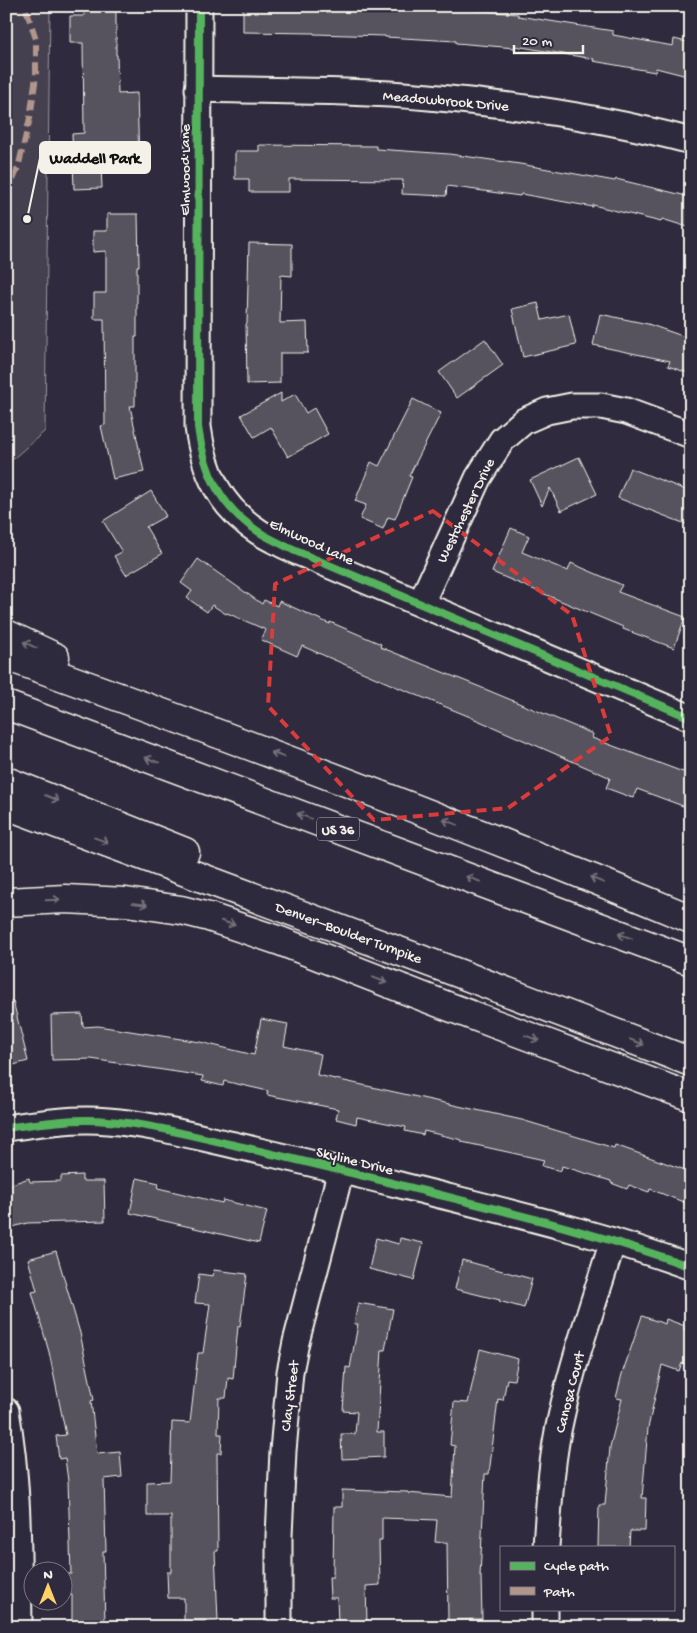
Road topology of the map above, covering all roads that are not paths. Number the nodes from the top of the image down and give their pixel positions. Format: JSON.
{"nodes":[{"id":1,"x":199,"y":6,"type":"edge"},
{"id":2,"x":198,"y":89,"type":"junction"},
{"id":3,"x":691,"y":141,"type":"edge"},
{"id":4,"x":691,"y":435,"type":"edge"},
{"id":5,"x":421,"y":603,"type":"junction"},
{"id":6,"x":6,"y":634,"type":"edge"},
{"id":7,"x":6,"y":656,"type":"edge"},
{"id":8,"x":6,"y":705,"type":"edge"},
{"id":9,"x":691,"y":718,"type":"edge"},
{"id":10,"x":234,"y":738,"type":"junction"},
{"id":11,"x":6,"y":781,"type":"edge"},
{"id":12,"x":6,"y":805,"type":"edge"},
{"id":13,"x":6,"y":902,"type":"edge"},
{"id":14,"x":691,"y":919,"type":"edge"},
{"id":15,"x":684,"y":959,"type":"edge"},
{"id":16,"x":591,"y":1024,"type":"junction"},
{"id":17,"x":691,"y":1062,"type":"edge"},
{"id":18,"x":691,"y":1097,"type":"edge"},
{"id":19,"x":6,"y":1128,"type":"edge"},
{"id":20,"x":341,"y":1170,"type":"junction"},
{"id":21,"x":613,"y":1241,"type":"junction"},
{"id":22,"x":691,"y":1268,"type":"edge"},
{"id":23,"x":6,"y":1411,"type":"edge"},
{"id":24,"x":546,"y":1546,"type":"edge"},
{"id":25,"x":545,"y":1610,"type":"edge"},
{"id":26,"x":19,"y":1627,"type":"edge"},
{"id":27,"x":279,"y":1627,"type":"edge"},
{"id":28,"x":545,"y":1627,"type":"edge"}],
"edges":[{"from":1,"to":2,"type":"street","name":"Elmwood Lane"},
{"from":2,"to":3,"type":"street","name":"Meadowbrook Drive"},
{"from":2,"to":5,"type":"street","name":"Elmwood Lane"},
{"from":4,"to":5,"type":"street","name":"Westchester Drive"},
{"from":5,"to":9,"type":"street","name":"Elmwood Lane"},
{"from":10,"to":6,"type":"highway","one_way":true},
{"from":7,"to":10,"type":"highway"},
{"from":15,"to":8,"type":"highway","number":"US 36","one_way":true},
{"from":14,"to":10,"type":"highway","one_way":true},
{"from":11,"to":16,"type":"highway","one_way":true},
{"from":12,"to":16,"type":"highway","name":"Denver–Boulder Turnpike","one_way":true},
{"from":13,"to":18,"type":"highway","one_way":true},
{"from":16,"to":17,"type":"highway","name":"Denver–Boulder Turnpike","one_way":true},
{"from":19,"to":20,"type":"street","name":"Skyline Drive"},
{"from":20,"to":21,"type":"street","name":"Skyline Drive"},
{"from":20,"to":27,"type":"street","name":"Clay Street"},
{"from":21,"to":22,"type":"street","name":"Skyline Drive"},
{"from":21,"to":24,"type":"street","name":"Canosa Court"},
{"from":23,"to":26,"type":"street"},
{"from":25,"to":28,"type":"street"}]}
